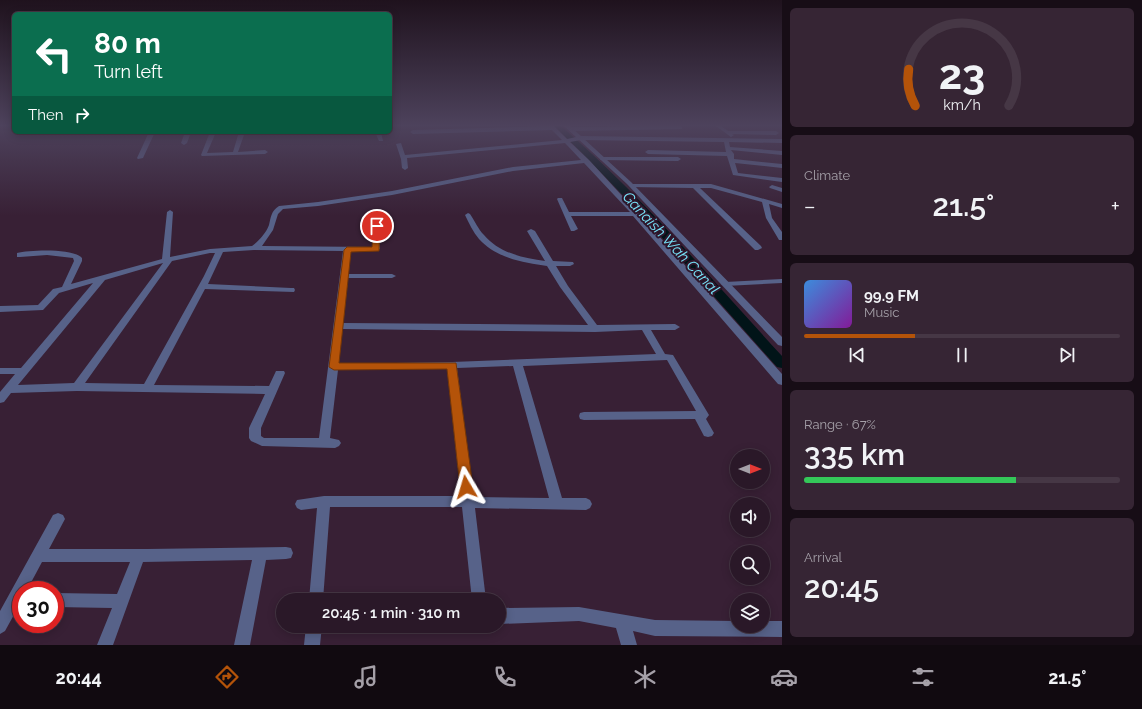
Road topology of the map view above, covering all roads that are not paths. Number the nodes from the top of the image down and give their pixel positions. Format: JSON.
{"nodes":[{"id":1,"x":412,"y":156,"type":"edge"},
{"id":2,"x":582,"y":156,"type":"edge"},
{"id":3,"x":600,"y":156,"type":"edge"},
{"id":4,"x":732,"y":156,"type":"edge"},
{"id":5,"x":740,"y":156,"type":"edge"},
{"id":6,"x":403,"y":157,"type":"joint"},
{"id":7,"x":603,"y":159,"type":"junction"},
{"id":8,"x":678,"y":159,"type":"dead end"},
{"id":9,"x":587,"y":161,"type":"junction"},
{"id":10,"x":782,"y":166,"type":"edge"},
{"id":11,"x":404,"y":168,"type":"dead end"},
{"id":12,"x":782,"y":180,"type":"edge"},
{"id":13,"x":632,"y":186,"type":"junction"},
{"id":14,"x":695,"y":186,"type":"junction"},
{"id":15,"x":772,"y":187,"type":"dead end"},
{"id":16,"x":782,"y":190,"type":"edge"},
{"id":17,"x":560,"y":199,"type":"dead end"},
{"id":18,"x":765,"y":201,"type":"junction"},
{"id":19,"x":782,"y":206,"type":"edge"},
{"id":20,"x":170,"y":212,"type":"dead end"},
{"id":21,"x":567,"y":214,"type":"junction"},
{"id":22,"x":636,"y":214,"type":"junction"},
{"id":23,"x":468,"y":215,"type":"dead end"},
{"id":24,"x":377,"y":226,"type":"dead end"},
{"id":25,"x":574,"y":229,"type":"dead end"},
{"id":26,"x":532,"y":231,"type":"dead end"},
{"id":27,"x":782,"y":238,"type":"edge"},
{"id":28,"x":254,"y":248,"type":"junction"},
{"id":29,"x":758,"y":248,"type":"dead end"},
{"id":30,"x":220,"y":250,"type":"junction"},
{"id":31,"x":347,"y":250,"type":"junction"},
{"id":32,"x":20,"y":255,"type":"dead end"},
{"id":33,"x":168,"y":260,"type":"junction"},
{"id":34,"x":551,"y":264,"type":"junction"},
{"id":35,"x":570,"y":264,"type":"dead end"},
{"id":36,"x":344,"y":276,"type":"junction"},
{"id":37,"x":392,"y":276,"type":"dead end"},
{"id":38,"x":103,"y":278,"type":"junction"},
{"id":39,"x":781,"y":283,"type":"edge"},
{"id":40,"x":725,"y":284,"type":"junction"},
{"id":41,"x":203,"y":286,"type":"junction"},
{"id":42,"x":65,"y":289,"type":"junction"},
{"id":43,"x":291,"y":290,"type":"dead end"},
{"id":44,"x":0,"y":310,"type":"edge"},
{"id":45,"x":339,"y":326,"type":"junction"},
{"id":46,"x":675,"y":327,"type":"dead end"},
{"id":47,"x":645,"y":328,"type":"junction"},
{"id":48,"x":596,"y":329,"type":"junction"},
{"id":49,"x":782,"y":343,"type":"edge"},
{"id":50,"x":662,"y":357,"type":"junction"},
{"id":51,"x":517,"y":362,"type":"junction"},
{"id":52,"x":452,"y":366,"type":"junction"},
{"id":53,"x":334,"y":367,"type":"junction"},
{"id":54,"x":0,"y":371,"type":"edge"},
{"id":55,"x":23,"y":372,"type":"junction"},
{"id":56,"x":280,"y":373,"type":"dead end"},
{"id":57,"x":782,"y":381,"type":"edge"},
{"id":58,"x":77,"y":387,"type":"junction"},
{"id":59,"x":147,"y":388,"type":"junction"},
{"id":60,"x":8,"y":389,"type":"junction"},
{"id":61,"x":272,"y":390,"type":"junction"},
{"id":62,"x":0,"y":399,"type":"edge"},
{"id":63,"x":698,"y":415,"type":"junction"},
{"id":64,"x":584,"y":416,"type":"dead end"},
{"id":65,"x":708,"y":433,"type":"dead end"},
{"id":66,"x":324,"y":502,"type":"junction"},
{"id":67,"x":468,"y":502,"type":"junction"},
{"id":68,"x":557,"y":503,"type":"junction"},
{"id":69,"x":301,"y":504,"type":"dead end"},
{"id":70,"x":586,"y":504,"type":"dead end"},
{"id":71,"x":58,"y":519,"type":"dead end"},
{"id":72,"x":286,"y":553,"type":"dead end"},
{"id":73,"x":260,"y":554,"type":"junction"},
{"id":74,"x":38,"y":555,"type":"junction"},
{"id":75,"x":139,"y":556,"type":"junction"},
{"id":76,"x":26,"y":581,"type":"edge"},
{"id":77,"x":317,"y":593,"type":"edge"},
{"id":78,"x":478,"y":593,"type":"edge"},
{"id":79,"x":64,"y":600,"type":"edge"},
{"id":80,"x":122,"y":601,"type":"junction"},
{"id":81,"x":12,"y":609,"type":"edge"},
{"id":82,"x":506,"y":616,"type":"edge"},
{"id":83,"x":622,"y":622,"type":"junction"},
{"id":84,"x":0,"y":626,"type":"edge"},
{"id":85,"x":782,"y":629,"type":"edge"},
{"id":86,"x":313,"y":633,"type":"edge"},
{"id":87,"x":105,"y":645,"type":"edge"},
{"id":88,"x":242,"y":645,"type":"edge"},
{"id":89,"x":312,"y":645,"type":"edge"},
{"id":90,"x":628,"y":645,"type":"edge"}],
"edges":[{"from":1,"to":6,"type":"street"},
{"from":2,"to":9,"type":"street"},
{"from":3,"to":7,"type":"street"},
{"from":4,"to":12,"type":"street"},
{"from":5,"to":10,"type":"street"},
{"from":6,"to":11,"type":"street"},
{"from":7,"to":8,"type":"street"},
{"from":7,"to":13,"type":"street"},
{"from":9,"to":22,"type":"street"},
{"from":9,"to":28,"type":"street"},
{"from":13,"to":14,"type":"street"},
{"from":13,"to":40,"type":"street"},
{"from":14,"to":18,"type":"street"},
{"from":14,"to":29,"type":"street"},
{"from":15,"to":16,"type":"street"},
{"from":17,"to":21,"type":"street"},
{"from":18,"to":19,"type":"street"},
{"from":18,"to":27,"type":"street"},
{"from":20,"to":33,"type":"street"},
{"from":21,"to":22,"type":"street"},
{"from":21,"to":25,"type":"street"},
{"from":22,"to":57,"type":"street"},
{"from":23,"to":34,"type":"street"},
{"from":24,"to":31,"type":"street"},
{"from":26,"to":34,"type":"street"},
{"from":28,"to":30,"type":"street"},
{"from":28,"to":31,"type":"street"},
{"from":30,"to":33,"type":"street"},
{"from":30,"to":41,"type":"street"},
{"from":31,"to":36,"type":"street"},
{"from":32,"to":42,"type":"street"},
{"from":33,"to":38,"type":"street"},
{"from":33,"to":58,"type":"street"},
{"from":34,"to":35,"type":"street"},
{"from":34,"to":48,"type":"street"},
{"from":36,"to":37,"type":"street"},
{"from":36,"to":45,"type":"street"},
{"from":38,"to":42,"type":"street"},
{"from":38,"to":55,"type":"street"},
{"from":39,"to":40,"type":"street"},
{"from":40,"to":49,"type":"street"},
{"from":41,"to":43,"type":"street"},
{"from":41,"to":59,"type":"street"},
{"from":42,"to":44,"type":"street"},
{"from":45,"to":48,"type":"street"},
{"from":45,"to":53,"type":"street"},
{"from":46,"to":47,"type":"street"},
{"from":47,"to":48,"type":"street"},
{"from":47,"to":50,"type":"street"},
{"from":50,"to":51,"type":"street"},
{"from":50,"to":63,"type":"street"},
{"from":51,"to":52,"type":"street"},
{"from":51,"to":68,"type":"street"},
{"from":52,"to":53,"type":"street"},
{"from":52,"to":67,"type":"street"},
{"from":53,"to":61,"type":"street"},
{"from":54,"to":55,"type":"street"},
{"from":55,"to":60,"type":"street"},
{"from":56,"to":61,"type":"street"},
{"from":58,"to":59,"type":"street"},
{"from":58,"to":60,"type":"street"},
{"from":59,"to":61,"type":"street"},
{"from":60,"to":62,"type":"street"},
{"from":63,"to":64,"type":"street"},
{"from":63,"to":65,"type":"street"},
{"from":66,"to":67,"type":"street"},
{"from":66,"to":69,"type":"street"},
{"from":66,"to":77,"type":"street"},
{"from":67,"to":68,"type":"street"},
{"from":67,"to":78,"type":"street"},
{"from":68,"to":70,"type":"street"},
{"from":71,"to":74,"type":"street"},
{"from":72,"to":73,"type":"street"},
{"from":73,"to":75,"type":"street"},
{"from":73,"to":88,"type":"street"},
{"from":74,"to":75,"type":"street"},
{"from":74,"to":76,"type":"street"},
{"from":75,"to":80,"type":"street"},
{"from":79,"to":80,"type":"street"},
{"from":80,"to":87,"type":"street"},
{"from":81,"to":84,"type":"street"},
{"from":82,"to":83,"type":"street"},
{"from":83,"to":85,"type":"street"},
{"from":83,"to":90,"type":"street"},
{"from":86,"to":89,"type":"street"}]}
